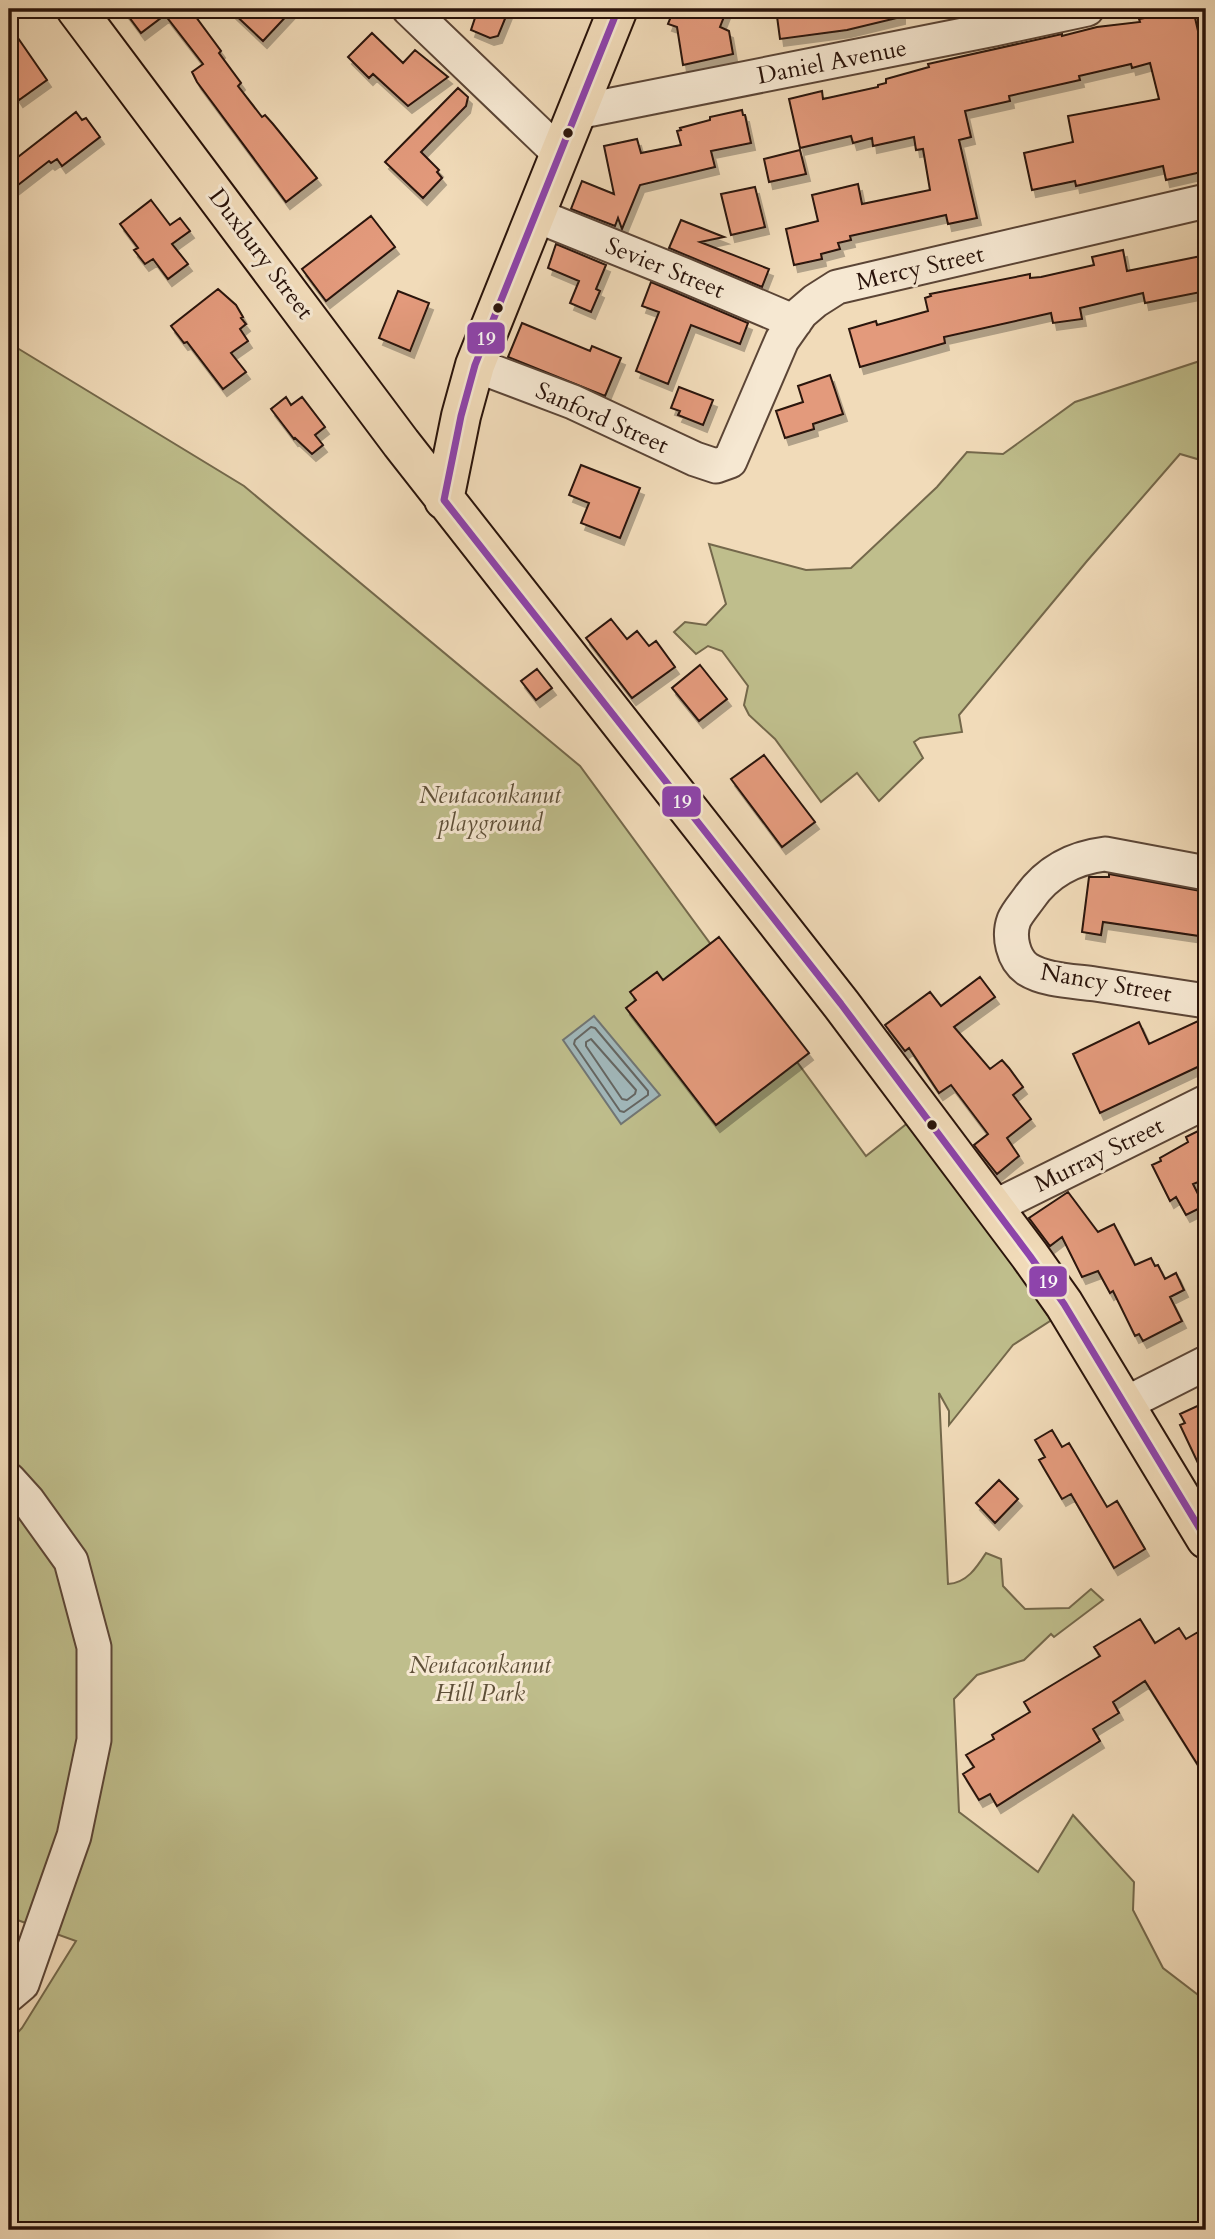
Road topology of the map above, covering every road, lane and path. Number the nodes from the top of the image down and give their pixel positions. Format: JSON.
{"nodes":[{"id":1,"x":76,"y":9,"type":"edge"},
{"id":2,"x":409,"y":9,"type":"edge"},
{"id":3,"x":618,"y":9,"type":"edge"},
{"id":4,"x":1087,"y":9,"type":"edge"},
{"id":5,"x":577,"y":112,"type":"junction"},
{"id":6,"x":560,"y":154,"type":"junction"},
{"id":7,"x":1206,"y":201,"type":"edge"},
{"id":8,"x":535,"y":215,"type":"junction"},
{"id":9,"x":795,"y":322,"type":"junction"},
{"id":10,"x":475,"y":365,"type":"junction"},
{"id":11,"x":730,"y":461,"type":"joint"},
{"id":12,"x":444,"y":500,"type":"junction"},
{"id":13,"x":1206,"y":873,"type":"edge"},
{"id":14,"x":1206,"y":1000,"type":"edge"},
{"id":15,"x":1206,"y":1102,"type":"edge"},
{"id":16,"x":992,"y":1208,"type":"junction"},
{"id":17,"x":1206,"y":1363,"type":"edge"},
{"id":18,"x":1125,"y":1404,"type":"junction"},
{"id":19,"x":9,"y":1480,"type":"edge"},
{"id":20,"x":1206,"y":1539,"type":"edge"},
{"id":21,"x":9,"y":1995,"type":"edge"}],
"edges":[{"from":1,"to":12,"type":"main road","name":"Duxbury Street"},
{"from":2,"to":6,"type":"street"},
{"from":3,"to":5,"type":"main road"},
{"from":4,"to":5,"type":"street","name":"Daniel Avenue"},
{"from":5,"to":6,"type":"main road"},
{"from":6,"to":8,"type":"main road"},
{"from":7,"to":9,"type":"street","name":"Mercy Street"},
{"from":8,"to":9,"type":"street","name":"Sevier Street"},
{"from":8,"to":10,"type":"main road"},
{"from":9,"to":11,"type":"street","name":"Mercy Street"},
{"from":10,"to":11,"type":"street","name":"Sanford Street"},
{"from":10,"to":12,"type":"main road"},
{"from":12,"to":16,"type":"main road","name":"Duxbury Street"},
{"from":13,"to":14,"type":"street","name":"Nancy Street"},
{"from":15,"to":16,"type":"street","name":"Murray Street"},
{"from":16,"to":18,"type":"main road","name":"Duxbury Street"},
{"from":17,"to":18,"type":"street"},
{"from":18,"to":20,"type":"main road","name":"Duxbury Street"},
{"from":19,"to":21,"type":"street"}]}
